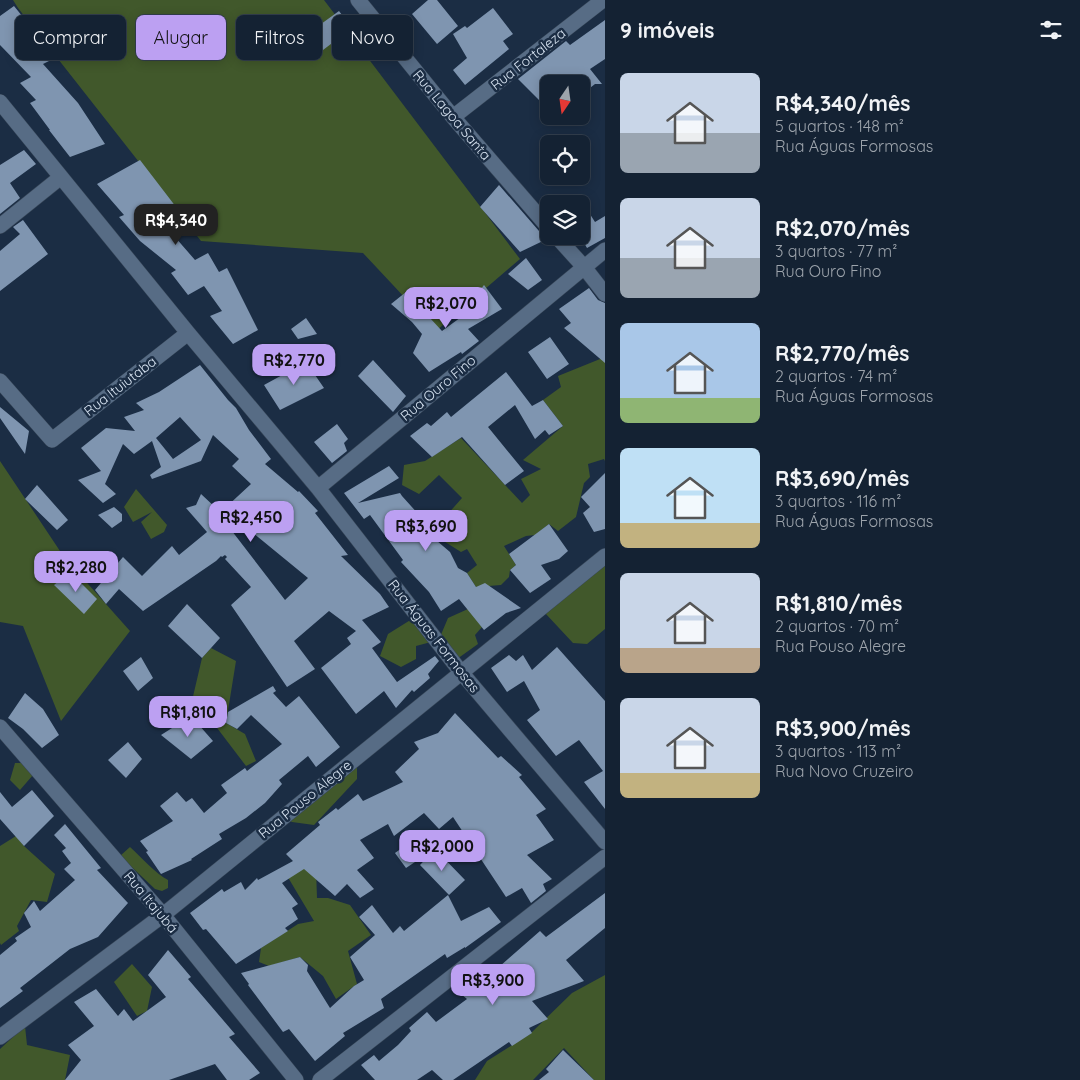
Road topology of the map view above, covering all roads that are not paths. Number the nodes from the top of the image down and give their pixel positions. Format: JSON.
{"nodes":[{"id":1,"x":358,"y":0,"type":"edge"},
{"id":2,"x":603,"y":0,"type":"edge"},
{"id":3,"x":0,"y":102,"type":"edge"},
{"id":4,"x":453,"y":117,"type":"junction"},
{"id":5,"x":61,"y":177,"type":"junction"},
{"id":6,"x":540,"y":218,"type":"edge"},
{"id":7,"x":0,"y":226,"type":"edge"},
{"id":8,"x":564,"y":245,"type":"edge"},
{"id":9,"x":605,"y":250,"type":"edge"},
{"id":10,"x":584,"y":267,"type":"junction"},
{"id":11,"x":605,"y":294,"type":"edge"},
{"id":12,"x":188,"y":333,"type":"junction"},
{"id":13,"x":0,"y":381,"type":"edge"},
{"id":14,"x":318,"y":488,"type":"junction"},
{"id":15,"x":605,"y":556,"type":"edge"},
{"id":16,"x":461,"y":672,"type":"junction"},
{"id":17,"x":2,"y":735,"type":"edge"},
{"id":18,"x":605,"y":842,"type":"edge"},
{"id":19,"x":605,"y":857,"type":"edge"},
{"id":20,"x":163,"y":915,"type":"junction"},
{"id":21,"x":0,"y":1037,"type":"edge"},
{"id":22,"x":296,"y":1080,"type":"edge"},
{"id":23,"x":320,"y":1080,"type":"edge"}],
"edges":[{"from":1,"to":4,"type":"street","name":"Rua Lagoa Santa"},
{"from":2,"to":4,"type":"street","name":"Rua Fortaleza"},
{"from":3,"to":5,"type":"street","name":"Rua Águas Formosas"},
{"from":4,"to":6,"type":"street","name":"Rua Lagoa Santa"},
{"from":5,"to":7,"type":"street"},
{"from":5,"to":12,"type":"street","name":"Rua Águas Formosas"},
{"from":8,"to":10,"type":"street"},
{"from":9,"to":10,"type":"street","name":"Rua Ouro Fino"},
{"from":10,"to":11,"type":"street"},
{"from":10,"to":14,"type":"street","name":"Rua Ouro Fino"},
{"from":12,"to":13,"type":"street","name":"Rua Ituiutaba"},
{"from":12,"to":14,"type":"street","name":"Rua Águas Formosas"},
{"from":14,"to":16,"type":"street","name":"Rua Águas Formosas"},
{"from":15,"to":16,"type":"street","name":"Rua Pouso Alegre"},
{"from":16,"to":18,"type":"street","name":"Rua Águas Formosas"},
{"from":16,"to":20,"type":"street","name":"Rua Pouso Alegre"},
{"from":17,"to":20,"type":"street","name":"Rua Itajubá"},
{"from":19,"to":23,"type":"street"},
{"from":20,"to":21,"type":"street","name":"Rua Pouso Alegre"},
{"from":20,"to":22,"type":"street","name":"Rua Itajubá"}]}
